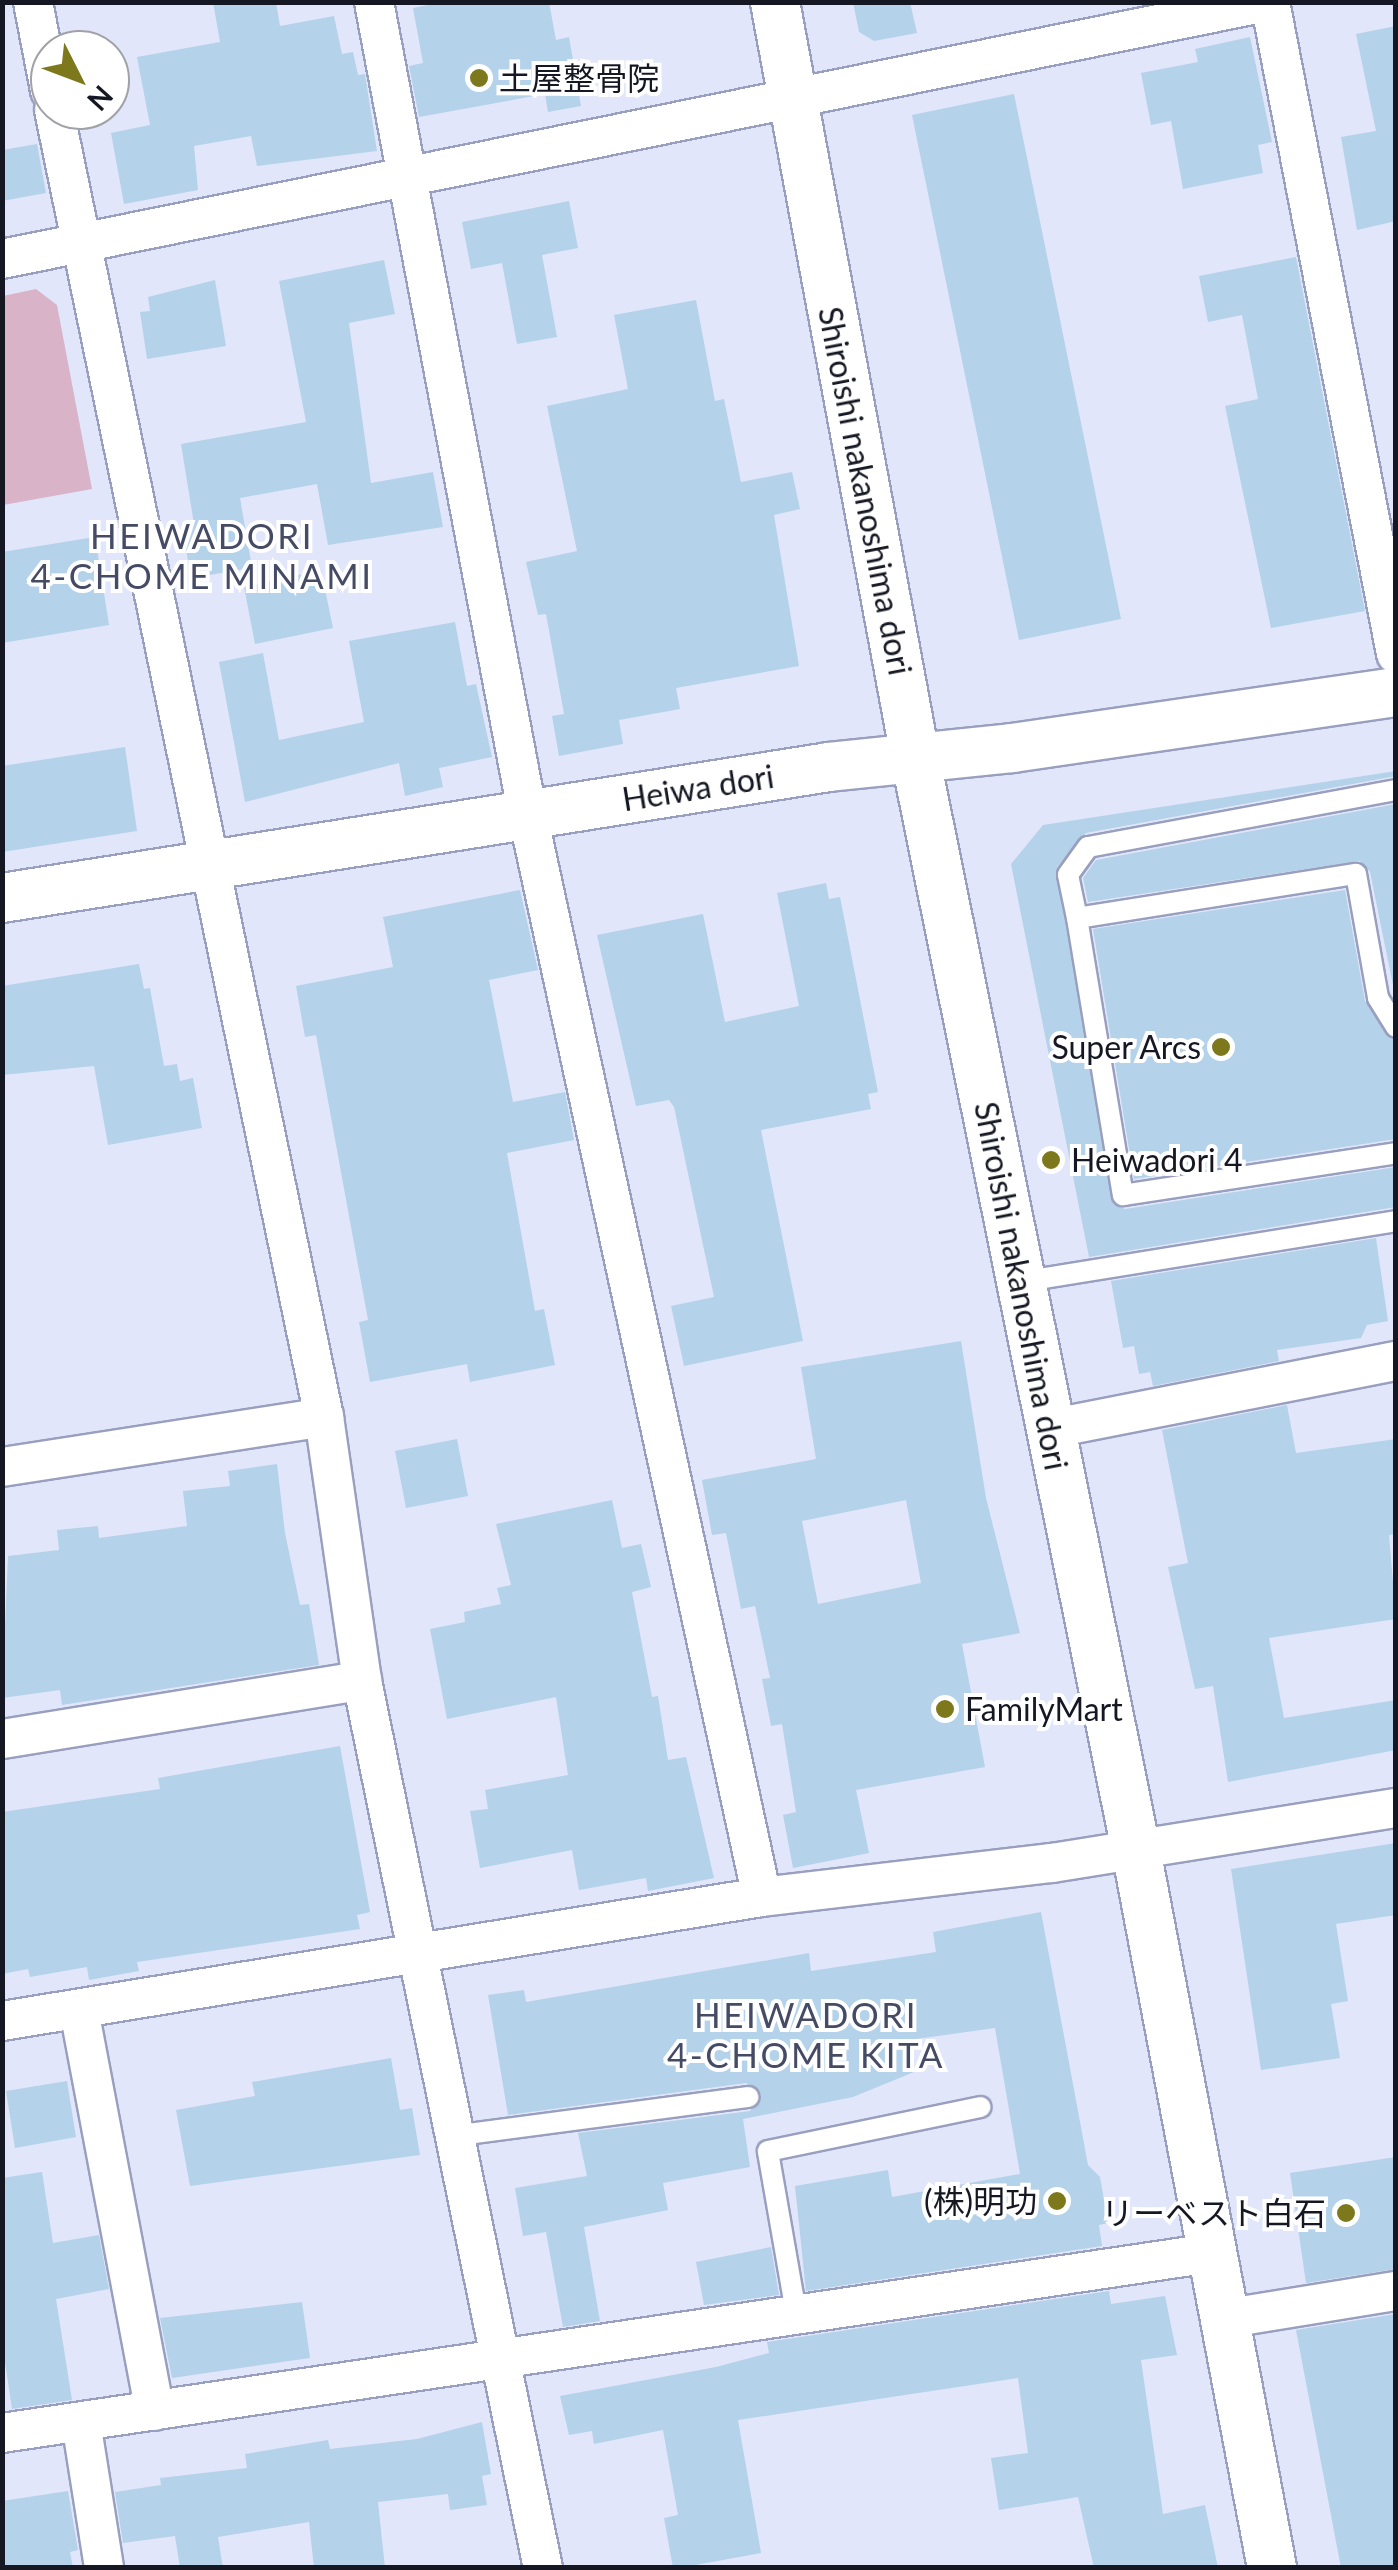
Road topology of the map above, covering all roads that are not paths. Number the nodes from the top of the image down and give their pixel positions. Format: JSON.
{"nodes":[{"id":1,"x":33,"y":2,"type":"edge"},
{"id":2,"x":374,"y":2,"type":"edge"},
{"id":3,"x":776,"y":2,"type":"edge"},
{"id":4,"x":1268,"y":2,"type":"edge"},
{"id":5,"x":1211,"y":8,"type":"edge"},
{"id":6,"x":38,"y":30,"type":"edge"},
{"id":7,"x":792,"y":103,"type":"junction"},
{"id":8,"x":58,"y":130,"type":"edge"},
{"id":9,"x":408,"y":175,"type":"junction"},
{"id":10,"x":80,"y":245,"type":"junction"},
{"id":11,"x":2,"y":258,"type":"edge"},
{"id":12,"x":1396,"y":654,"type":"edge"},
{"id":13,"x":1396,"y":692,"type":"edge"},
{"id":14,"x":914,"y":756,"type":"junction"},
{"id":15,"x":1396,"y":790,"type":"edge"},
{"id":16,"x":528,"y":816,"type":"junction"},
{"id":17,"x":207,"y":866,"type":"junction"},
{"id":18,"x":2,"y":898,"type":"edge"},
{"id":19,"x":1077,"y":918,"type":"junction"},
{"id":20,"x":1396,"y":1027,"type":"edge"},
{"id":21,"x":1396,"y":1153,"type":"edge"},
{"id":22,"x":1396,"y":1221,"type":"edge"},
{"id":23,"x":1020,"y":1282,"type":"junction"},
{"id":24,"x":1396,"y":1361,"type":"edge"},
{"id":25,"x":324,"y":1417,"type":"junction"},
{"id":26,"x":1049,"y":1429,"type":"junction"},
{"id":27,"x":2,"y":1467,"type":"edge"},
{"id":28,"x":362,"y":1681,"type":"junction"},
{"id":29,"x":2,"y":1740,"type":"edge"},
{"id":30,"x":1396,"y":1808,"type":"edge"},
{"id":31,"x":1136,"y":1850,"type":"junction"},
{"id":32,"x":762,"y":1896,"type":"junction"},
{"id":33,"x":416,"y":1956,"type":"junction"},
{"id":34,"x":79,"y":2010,"type":"junction"},
{"id":35,"x":2,"y":2021,"type":"edge"},
{"id":36,"x":748,"y":2097,"type":"dead end"},
{"id":37,"x":980,"y":2107,"type":"dead end"},
{"id":38,"x":452,"y":2136,"type":"junction"},
{"id":39,"x":1211,"y":2254,"type":"junction"},
{"id":40,"x":1396,"y":2292,"type":"edge"},
{"id":41,"x":797,"y":2318,"type":"junction"},
{"id":42,"x":1223,"y":2318,"type":"junction"},
{"id":43,"x":498,"y":2363,"type":"junction"},
{"id":44,"x":155,"y":2411,"type":"junction"},
{"id":45,"x":81,"y":2422,"type":"junction"},
{"id":46,"x":2,"y":2434,"type":"edge"},
{"id":47,"x":104,"y":2568,"type":"edge"},
{"id":48,"x":543,"y":2568,"type":"edge"},
{"id":49,"x":1272,"y":2568,"type":"edge"}],
"edges":[{"from":1,"to":6,"type":"street"},
{"from":2,"to":9,"type":"street"},
{"from":3,"to":7,"type":"street","name":"Shiroishi nakanoshima dori"},
{"from":4,"to":5,"type":"street"},
{"from":4,"to":12,"type":"street"},
{"from":5,"to":7,"type":"street"},
{"from":7,"to":9,"type":"street"},
{"from":7,"to":14,"type":"street","name":"Shiroishi nakanoshima dori"},
{"from":8,"to":10,"type":"street"},
{"from":9,"to":10,"type":"street"},
{"from":9,"to":16,"type":"street"},
{"from":10,"to":11,"type":"street"},
{"from":10,"to":17,"type":"street"},
{"from":13,"to":14,"type":"street","name":"Heiwa dori"},
{"from":14,"to":16,"type":"street","name":"Heiwa dori"},
{"from":14,"to":23,"type":"street","name":"Shiroishi nakanoshima dori"},
{"from":15,"to":19,"type":"lane"},
{"from":16,"to":17,"type":"street","name":"Heiwa dori"},
{"from":16,"to":32,"type":"street"},
{"from":17,"to":18,"type":"street","name":"Heiwa dori"},
{"from":17,"to":25,"type":"street"},
{"from":19,"to":20,"type":"lane"},
{"from":19,"to":21,"type":"lane"},
{"from":22,"to":23,"type":"lane"},
{"from":23,"to":26,"type":"street","name":"Shiroishi nakanoshima dori"},
{"from":24,"to":26,"type":"street"},
{"from":25,"to":27,"type":"street"},
{"from":25,"to":28,"type":"street"},
{"from":26,"to":31,"type":"street","name":"Shiroishi nakanoshima dori"},
{"from":28,"to":29,"type":"street"},
{"from":28,"to":33,"type":"street"},
{"from":30,"to":31,"type":"street"},
{"from":31,"to":32,"type":"street"},
{"from":31,"to":39,"type":"street","name":"Shiroishi nakanoshima dori"},
{"from":32,"to":33,"type":"street"},
{"from":33,"to":34,"type":"street"},
{"from":33,"to":38,"type":"street"},
{"from":34,"to":35,"type":"street"},
{"from":34,"to":44,"type":"street"},
{"from":36,"to":38,"type":"lane"},
{"from":37,"to":41,"type":"lane"},
{"from":38,"to":43,"type":"street"},
{"from":39,"to":41,"type":"street"},
{"from":39,"to":42,"type":"street","name":"Shiroishi nakanoshima dori"},
{"from":40,"to":42,"type":"street"},
{"from":41,"to":43,"type":"street"},
{"from":42,"to":49,"type":"street","name":"Shiroishi nakanoshima dori"},
{"from":43,"to":44,"type":"street"},
{"from":43,"to":48,"type":"street"},
{"from":44,"to":45,"type":"street"},
{"from":45,"to":46,"type":"street"},
{"from":45,"to":47,"type":"street"}]}
